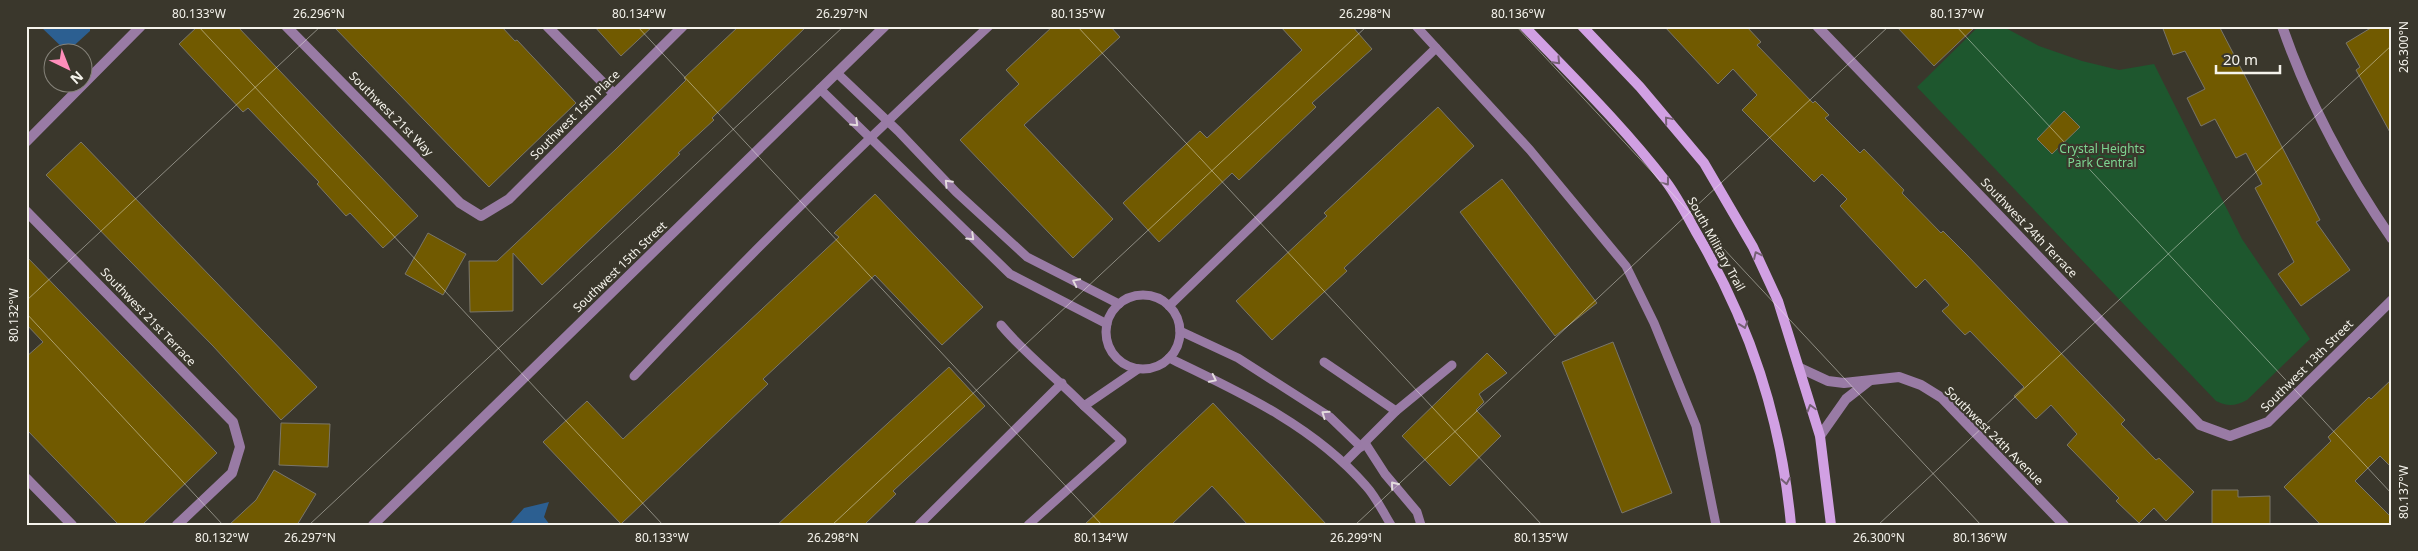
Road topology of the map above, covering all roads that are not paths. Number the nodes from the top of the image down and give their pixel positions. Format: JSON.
{"nodes":[{"id":1,"x":141,"y":26,"type":"edge"},
{"id":2,"x":286,"y":26,"type":"edge"},
{"id":3,"x":547,"y":26,"type":"edge"},
{"id":4,"x":684,"y":26,"type":"edge"},
{"id":5,"x":885,"y":26,"type":"edge"},
{"id":6,"x":989,"y":26,"type":"edge"},
{"id":7,"x":1416,"y":26,"type":"edge"},
{"id":8,"x":1524,"y":26,"type":"edge"},
{"id":9,"x":1582,"y":26,"type":"edge"},
{"id":10,"x":1817,"y":26,"type":"edge"},
{"id":11,"x":2282,"y":26,"type":"edge"},
{"id":12,"x":1436,"y":48,"type":"junction"},
{"id":13,"x":837,"y":73,"type":"junction"},
{"id":14,"x":820,"y":89,"type":"junction"},
{"id":15,"x":614,"y":94,"type":"junction"},
{"id":16,"x":887,"y":121,"type":"junction"},
{"id":17,"x":870,"y":138,"type":"junction"},
{"id":18,"x":26,"y":142,"type":"edge"},
{"id":19,"x":26,"y":211,"type":"edge"},
{"id":20,"x":481,"y":216,"type":"joint"},
{"id":21,"x":2392,"y":239,"type":"edge"},
{"id":22,"x":2392,"y":300,"type":"edge"},
{"id":23,"x":1119,"y":304,"type":"junction"},
{"id":24,"x":1169,"y":306,"type":"junction"},
{"id":25,"x":1107,"y":324,"type":"junction"},
{"id":26,"x":1001,"y":325,"type":"dead end"},
{"id":27,"x":1180,"y":331,"type":"junction"},
{"id":28,"x":1169,"y":358,"type":"junction"},
{"id":29,"x":1324,"y":362,"type":"dead end"},
{"id":30,"x":1452,"y":365,"type":"dead end"},
{"id":31,"x":1800,"y":368,"type":"junction"},
{"id":32,"x":1138,"y":370,"type":"junction"},
{"id":33,"x":634,"y":376,"type":"dead end"},
{"id":34,"x":1870,"y":380,"type":"junction"},
{"id":35,"x":1062,"y":384,"type":"junction"},
{"id":36,"x":1084,"y":406,"type":"junction"},
{"id":37,"x":1396,"y":411,"type":"junction"},
{"id":38,"x":1820,"y":436,"type":"junction"},
{"id":39,"x":2230,"y":436,"type":"joint"},
{"id":40,"x":1363,"y":445,"type":"junction"},
{"id":41,"x":1344,"y":463,"type":"junction"},
{"id":42,"x":26,"y":478,"type":"edge"},
{"id":43,"x":72,"y":525,"type":"edge"},
{"id":44,"x":177,"y":525,"type":"edge"},
{"id":45,"x":373,"y":525,"type":"edge"},
{"id":46,"x":919,"y":525,"type":"edge"},
{"id":47,"x":1028,"y":525,"type":"edge"},
{"id":48,"x":1391,"y":525,"type":"edge"},
{"id":49,"x":1421,"y":525,"type":"edge"},
{"id":50,"x":1716,"y":525,"type":"edge"},
{"id":51,"x":1791,"y":525,"type":"edge"},
{"id":52,"x":1832,"y":525,"type":"edge"},
{"id":53,"x":2064,"y":525,"type":"edge"}],
"edges":[{"from":1,"to":18,"type":"street"},
{"from":2,"to":20,"type":"street","name":"Southwest 21st Way"},
{"from":3,"to":15,"type":"street"},
{"from":4,"to":15,"type":"street","name":"Southwest 15th Place"},
{"from":5,"to":13,"type":"street","name":"Southwest 15th Street"},
{"from":6,"to":16,"type":"lane"},
{"from":7,"to":12,"type":"lane"},
{"from":8,"to":51,"type":"street","name":"South Military Trail","one_way":true},
{"from":31,"to":9,"type":"street","one_way":true},
{"from":10,"to":39,"type":"street","name":"Southwest 24th Terrace"},
{"from":11,"to":21,"type":"street"},
{"from":12,"to":24,"type":"lane"},
{"from":12,"to":50,"type":"lane"},
{"from":13,"to":14,"type":"street","name":"Southwest 15th Street"},
{"from":13,"to":16,"type":"lane"},
{"from":14,"to":17,"type":"lane","one_way":true},
{"from":14,"to":45,"type":"street","name":"Southwest 15th Street"},
{"from":15,"to":20,"type":"street","name":"Southwest 15th Place"},
{"from":16,"to":17,"type":"lane"},
{"from":23,"to":16,"type":"lane","one_way":true},
{"from":17,"to":25,"type":"lane","one_way":true},
{"from":17,"to":33,"type":"lane"},
{"from":19,"to":44,"type":"street","name":"Southwest 21st Terrace"},
{"from":22,"to":39,"type":"street","name":"Southwest 13th Street"},
{"from":23,"to":24,"type":"lane"},
{"from":23,"to":25,"type":"lane"},
{"from":24,"to":27,"type":"lane"},
{"from":25,"to":32,"type":"lane"},
{"from":26,"to":35,"type":"lane"},
{"from":27,"to":28,"type":"lane"},
{"from":40,"to":27,"type":"lane","one_way":true},
{"from":28,"to":32,"type":"lane"},
{"from":28,"to":41,"type":"lane","one_way":true},
{"from":29,"to":37,"type":"lane"},
{"from":30,"to":37,"type":"lane"},
{"from":31,"to":34,"type":"street","name":"Southwest 24th Avenue"},
{"from":38,"to":31,"type":"street","one_way":true},
{"from":32,"to":36,"type":"lane"},
{"from":34,"to":38,"type":"street"},
{"from":34,"to":53,"type":"street","name":"Southwest 24th Avenue"},
{"from":35,"to":36,"type":"lane"},
{"from":35,"to":46,"type":"lane"},
{"from":36,"to":47,"type":"lane"},
{"from":37,"to":40,"type":"lane"},
{"from":38,"to":52,"type":"street"},
{"from":40,"to":41,"type":"lane"},
{"from":49,"to":40,"type":"lane","one_way":true},
{"from":41,"to":48,"type":"lane"},
{"from":42,"to":43,"type":"street"}]}
